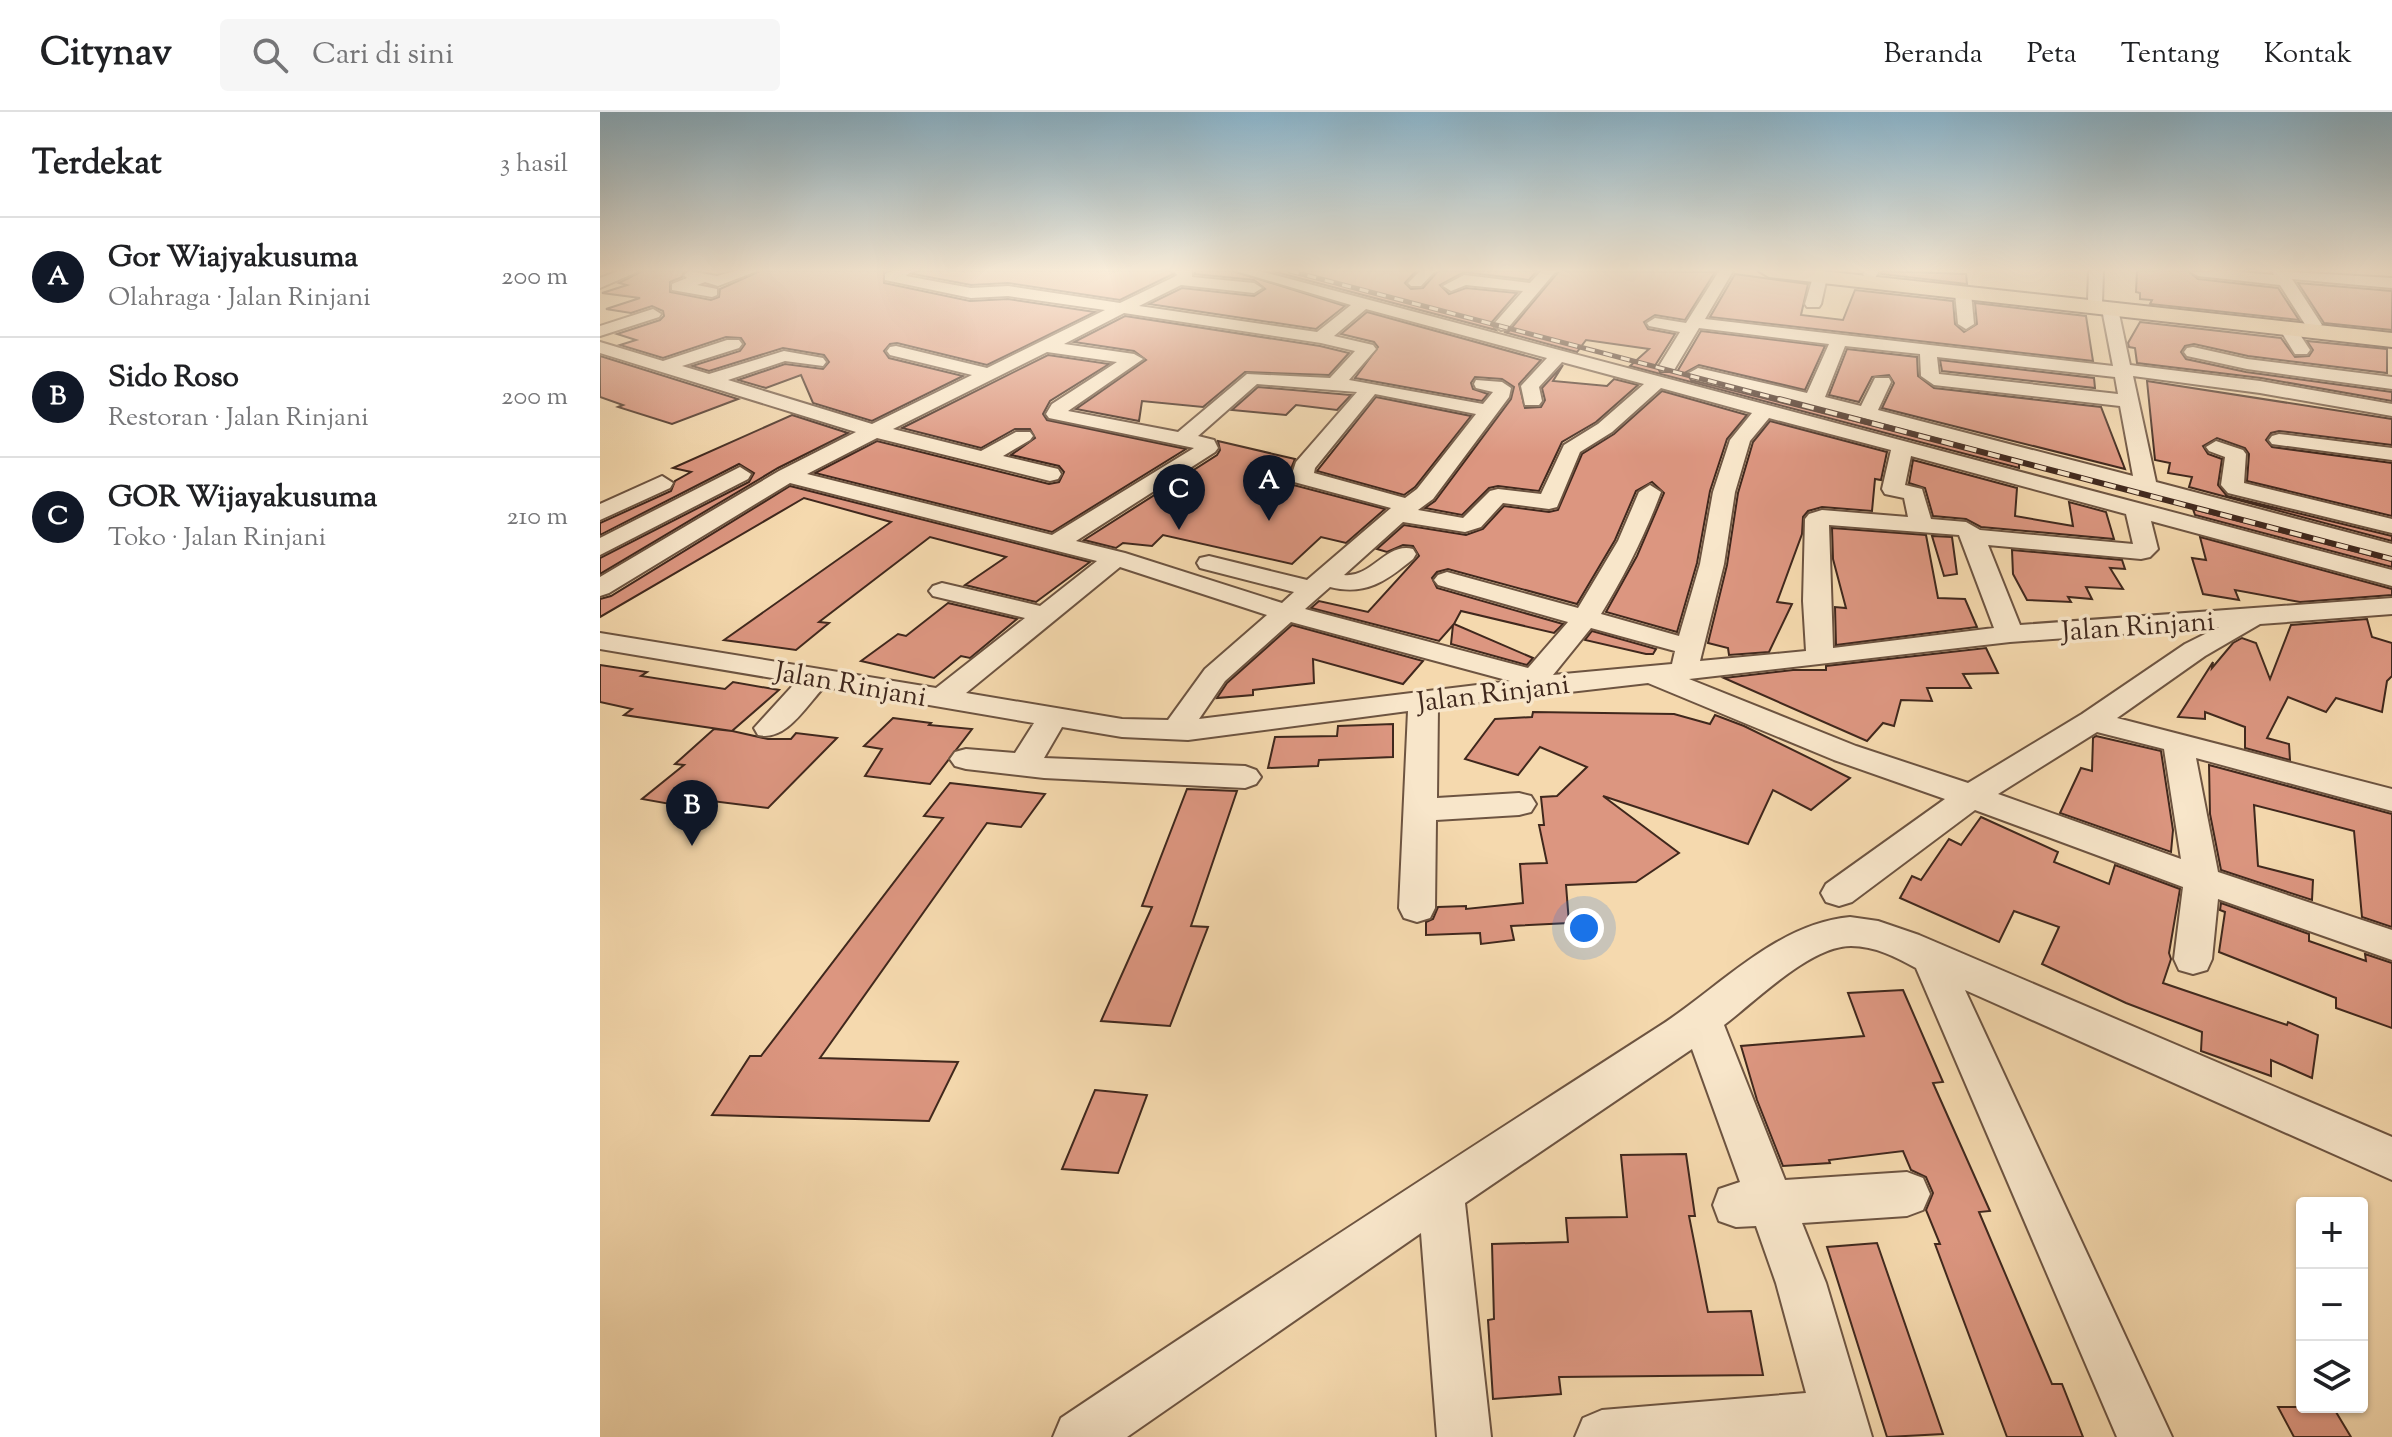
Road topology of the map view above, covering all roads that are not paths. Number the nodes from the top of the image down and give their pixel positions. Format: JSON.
{"nodes":[{"id":1,"x":1070,"y":333,"type":"edge"},
{"id":2,"x":1287,"y":333,"type":"edge"},
{"id":3,"x":1327,"y":333,"type":"edge"},
{"id":4,"x":1347,"y":333,"type":"edge"},
{"id":5,"x":1371,"y":333,"type":"edge"},
{"id":6,"x":1405,"y":333,"type":"edge"},
{"id":7,"x":1527,"y":333,"type":"edge"},
{"id":8,"x":1689,"y":333,"type":"edge"},
{"id":9,"x":1799,"y":333,"type":"edge"},
{"id":10,"x":2112,"y":333,"type":"edge"},
{"id":11,"x":2290,"y":333,"type":"edge"},
{"id":12,"x":2333,"y":333,"type":"edge"},
{"id":13,"x":2357,"y":333,"type":"edge"},
{"id":14,"x":1321,"y":338,"type":"junction"},
{"id":15,"x":1840,"y":338,"type":"junction"},
{"id":16,"x":2391,"y":339,"type":"edge"},
{"id":17,"x":733,"y":344,"type":"dead end"},
{"id":18,"x":1008,"y":346,"type":"dead end"},
{"id":19,"x":600,"y":347,"type":"edge"},
{"id":20,"x":1038,"y":349,"type":"junction"},
{"id":21,"x":1928,"y":350,"type":"junction"},
{"id":22,"x":2301,"y":350,"type":"dead end"},
{"id":23,"x":896,"y":351,"type":"dead end"},
{"id":24,"x":2193,"y":352,"type":"dead end"},
{"id":25,"x":1559,"y":355,"type":"junction"},
{"id":26,"x":660,"y":356,"type":"junction"},
{"id":27,"x":817,"y":362,"type":"dead end"},
{"id":28,"x":2123,"y":371,"type":"junction"},
{"id":29,"x":988,"y":374,"type":"junction"},
{"id":30,"x":1663,"y":374,"type":"junction"},
{"id":31,"x":710,"y":380,"type":"junction"},
{"id":32,"x":1882,"y":382,"type":"dead end"},
{"id":33,"x":2227,"y":382,"type":"junction"},
{"id":34,"x":2392,"y":383,"type":"edge"},
{"id":35,"x":1483,"y":384,"type":"dead end"},
{"id":36,"x":1334,"y":385,"type":"junction"},
{"id":37,"x":1371,"y":387,"type":"junction"},
{"id":38,"x":1814,"y":400,"type":"junction"},
{"id":39,"x":1532,"y":401,"type":"dead end"},
{"id":40,"x":2238,"y":407,"type":"dead end"},
{"id":41,"x":2131,"y":410,"type":"junction"},
{"id":42,"x":2392,"y":410,"type":"edge"},
{"id":43,"x":1488,"y":411,"type":"junction"},
{"id":44,"x":1763,"y":412,"type":"junction"},
{"id":45,"x":2079,"y":412,"type":"dead end"},
{"id":46,"x":1867,"y":413,"type":"junction"},
{"id":47,"x":874,"y":431,"type":"junction"},
{"id":48,"x":1023,"y":436,"type":"dead end"},
{"id":49,"x":1182,"y":439,"type":"junction"},
{"id":50,"x":2279,"y":440,"type":"dead end"},
{"id":51,"x":2216,"y":447,"type":"dead end"},
{"id":52,"x":1902,"y":448,"type":"junction"},
{"id":53,"x":2392,"y":454,"type":"edge"},
{"id":54,"x":984,"y":458,"type":"junction"},
{"id":55,"x":740,"y":474,"type":"dead end"},
{"id":56,"x":1050,"y":474,"type":"dead end"},
{"id":57,"x":787,"y":476,"type":"junction"},
{"id":58,"x":662,"y":483,"type":"dead end"},
{"id":59,"x":1650,"y":492,"type":"dead end"},
{"id":60,"x":2141,"y":498,"type":"junction"},
{"id":61,"x":1404,"y":510,"type":"junction"},
{"id":62,"x":600,"y":513,"type":"edge"},
{"id":63,"x":1921,"y":524,"type":"junction"},
{"id":64,"x":2392,"y":526,"type":"edge"},
{"id":65,"x":1973,"y":536,"type":"junction"},
{"id":66,"x":1057,"y":542,"type":"junction"},
{"id":67,"x":600,"y":548,"type":"edge"},
{"id":68,"x":2392,"y":551,"type":"edge"},
{"id":69,"x":1404,"y":554,"type":"dead end"},
{"id":70,"x":1116,"y":558,"type":"junction"},
{"id":71,"x":1209,"y":563,"type":"dead end"},
{"id":72,"x":2392,"y":578,"type":"edge"},
{"id":73,"x":1447,"y":580,"type":"dead end"},
{"id":74,"x":1317,"y":584,"type":"junction"},
{"id":75,"x":600,"y":588,"type":"edge"},
{"id":76,"x":942,"y":591,"type":"dead end"},
{"id":77,"x":2392,"y":606,"type":"edge"},
{"id":78,"x":1284,"y":612,"type":"junction"},
{"id":79,"x":1045,"y":615,"type":"junction"},
{"id":80,"x":2261,"y":615,"type":"junction"},
{"id":81,"x":1584,"y":618,"type":"junction"},
{"id":82,"x":2010,"y":634,"type":"junction"},
{"id":83,"x":600,"y":641,"type":"edge"},
{"id":84,"x":1820,"y":658,"type":"junction"},
{"id":85,"x":1687,"y":659,"type":"junction"},
{"id":86,"x":1650,"y":674,"type":"junction"},
{"id":87,"x":817,"y":677,"type":"junction"},
{"id":88,"x":1544,"y":681,"type":"junction"},
{"id":89,"x":942,"y":698,"type":"junction"},
{"id":90,"x":1423,"y":700,"type":"junction"},
{"id":91,"x":1053,"y":717,"type":"junction"},
{"id":92,"x":2093,"y":721,"type":"junction"},
{"id":93,"x":769,"y":728,"type":"dead end"},
{"id":94,"x":1176,"y":730,"type":"junction"},
{"id":95,"x":2178,"y":743,"type":"junction"},
{"id":96,"x":966,"y":759,"type":"dead end"},
{"id":97,"x":1024,"y":764,"type":"junction"},
{"id":98,"x":1245,"y":777,"type":"dead end"},
{"id":99,"x":1971,"y":796,"type":"junction"},
{"id":100,"x":2392,"y":800,"type":"edge"},
{"id":101,"x":1519,"y":804,"type":"dead end"},
{"id":102,"x":1421,"y":810,"type":"junction"},
{"id":103,"x":2202,"y":880,"type":"junction"},
{"id":104,"x":1839,"y":893,"type":"dead end"},
{"id":105,"x":1417,"y":908,"type":"dead end"},
{"id":106,"x":2392,"y":945,"type":"edge"},
{"id":107,"x":1931,"y":958,"type":"junction"},
{"id":108,"x":2193,"y":959,"type":"dead end"},
{"id":109,"x":1702,"y":1020,"type":"junction"},
{"id":110,"x":2392,"y":1159,"type":"edge"},
{"id":111,"x":1441,"y":1191,"type":"junction"},
{"id":112,"x":1907,"y":1194,"type":"dead end"},
{"id":113,"x":1753,"y":1204,"type":"junction"},
{"id":114,"x":1843,"y":1427,"type":"edge"},
{"id":115,"x":1080,"y":1437,"type":"edge"},
{"id":116,"x":1464,"y":1437,"type":"edge"},
{"id":117,"x":1602,"y":1437,"type":"edge"},
{"id":118,"x":2145,"y":1437,"type":"edge"}],
"edges":[{"from":1,"to":20,"type":"street"},
{"from":2,"to":14,"type":"street"},
{"from":3,"to":14,"type":"street"},
{"from":4,"to":14,"type":"street"},
{"from":5,"to":36,"type":"street"},
{"from":6,"to":25,"type":"street"},
{"from":7,"to":30,"type":"street"},
{"from":8,"to":30,"type":"street"},
{"from":9,"to":15,"type":"street"},
{"from":10,"to":28,"type":"street"},
{"from":11,"to":22,"type":"street"},
{"from":12,"to":16,"type":"main road"},
{"from":13,"to":16,"type":"main road"},
{"from":15,"to":21,"type":"street"},
{"from":15,"to":38,"type":"street"},
{"from":17,"to":26,"type":"street"},
{"from":18,"to":20,"type":"street"},
{"from":19,"to":26,"type":"street"},
{"from":20,"to":29,"type":"street"},
{"from":20,"to":49,"type":"street"},
{"from":21,"to":28,"type":"street"},
{"from":21,"to":41,"type":"street"},
{"from":23,"to":29,"type":"street"},
{"from":24,"to":34,"type":"street"},
{"from":25,"to":30,"type":"street"},
{"from":25,"to":39,"type":"street"},
{"from":26,"to":31,"type":"street"},
{"from":27,"to":31,"type":"street"},
{"from":28,"to":33,"type":"street"},
{"from":28,"to":41,"type":"street"},
{"from":29,"to":47,"type":"street"},
{"from":30,"to":38,"type":"street"},
{"from":30,"to":44,"type":"street"},
{"from":30,"to":61,"type":"street"},
{"from":31,"to":47,"type":"street"},
{"from":32,"to":46,"type":"street"},
{"from":33,"to":40,"type":"street"},
{"from":33,"to":42,"type":"street"},
{"from":35,"to":43,"type":"street"},
{"from":36,"to":37,"type":"street"},
{"from":36,"to":49,"type":"street"},
{"from":37,"to":43,"type":"street"},
{"from":37,"to":61,"type":"street"},
{"from":38,"to":46,"type":"street"},
{"from":41,"to":45,"type":"street"},
{"from":41,"to":60,"type":"street"},
{"from":43,"to":61,"type":"street"},
{"from":44,"to":52,"type":"street"},
{"from":44,"to":85,"type":"street"},
{"from":46,"to":60,"type":"street"},
{"from":47,"to":54,"type":"street"},
{"from":47,"to":57,"type":"street"},
{"from":48,"to":54,"type":"street"},
{"from":49,"to":66,"type":"street"},
{"from":50,"to":53,"type":"street"},
{"from":51,"to":64,"type":"street"},
{"from":52,"to":60,"type":"street"},
{"from":52,"to":63,"type":"street"},
{"from":54,"to":56,"type":"street"},
{"from":55,"to":67,"type":"street"},
{"from":57,"to":66,"type":"street"},
{"from":57,"to":75,"type":"street"},
{"from":58,"to":62,"type":"street"},
{"from":59,"to":81,"type":"street"},
{"from":60,"to":65,"type":"street"},
{"from":60,"to":68,"type":"street"},
{"from":60,"to":72,"type":"street"},
{"from":61,"to":74,"type":"street"},
{"from":63,"to":65,"type":"street"},
{"from":63,"to":84,"type":"street"},
{"from":65,"to":82,"type":"street"},
{"from":66,"to":70,"type":"street"},
{"from":69,"to":74,"type":"street"},
{"from":70,"to":78,"type":"street"},
{"from":70,"to":79,"type":"street"},
{"from":71,"to":74,"type":"street"},
{"from":73,"to":81,"type":"street"},
{"from":74,"to":78,"type":"street"},
{"from":76,"to":79,"type":"street"},
{"from":77,"to":80,"type":"street","name":"Jalan Rinjani"},
{"from":78,"to":88,"type":"street"},
{"from":78,"to":94,"type":"street"},
{"from":79,"to":89,"type":"street"},
{"from":80,"to":82,"type":"street","name":"Jalan Rinjani"},
{"from":80,"to":92,"type":"street"},
{"from":81,"to":85,"type":"street"},
{"from":81,"to":88,"type":"street"},
{"from":82,"to":84,"type":"street","name":"Jalan Rinjani"},
{"from":83,"to":87,"type":"street","name":"Jalan Rinjani"},
{"from":84,"to":85,"type":"street","name":"Jalan Rinjani"},
{"from":85,"to":86,"type":"street","name":"Jalan Rinjani"},
{"from":86,"to":88,"type":"street","name":"Jalan Rinjani"},
{"from":86,"to":99,"type":"street"},
{"from":87,"to":89,"type":"street","name":"Jalan Rinjani"},
{"from":87,"to":93,"type":"street"},
{"from":88,"to":90,"type":"street","name":"Jalan Rinjani"},
{"from":89,"to":91,"type":"street","name":"Jalan Rinjani"},
{"from":90,"to":94,"type":"street","name":"Jalan Rinjani"},
{"from":90,"to":102,"type":"street"},
{"from":91,"to":94,"type":"street","name":"Jalan Rinjani"},
{"from":91,"to":97,"type":"street"},
{"from":92,"to":95,"type":"street"},
{"from":92,"to":99,"type":"street"},
{"from":95,"to":100,"type":"street"},
{"from":95,"to":103,"type":"street"},
{"from":96,"to":97,"type":"street"},
{"from":97,"to":98,"type":"street"},
{"from":99,"to":103,"type":"street"},
{"from":99,"to":104,"type":"street"},
{"from":101,"to":102,"type":"street"},
{"from":102,"to":105,"type":"street"},
{"from":103,"to":106,"type":"street"},
{"from":103,"to":108,"type":"street"},
{"from":107,"to":109,"type":"street"},
{"from":107,"to":110,"type":"street"},
{"from":107,"to":118,"type":"street"},
{"from":109,"to":111,"type":"street"},
{"from":109,"to":113,"type":"street"},
{"from":111,"to":115,"type":"street"},
{"from":111,"to":116,"type":"street"},
{"from":112,"to":113,"type":"street"},
{"from":113,"to":114,"type":"street"},
{"from":114,"to":117,"type":"street"}]}
